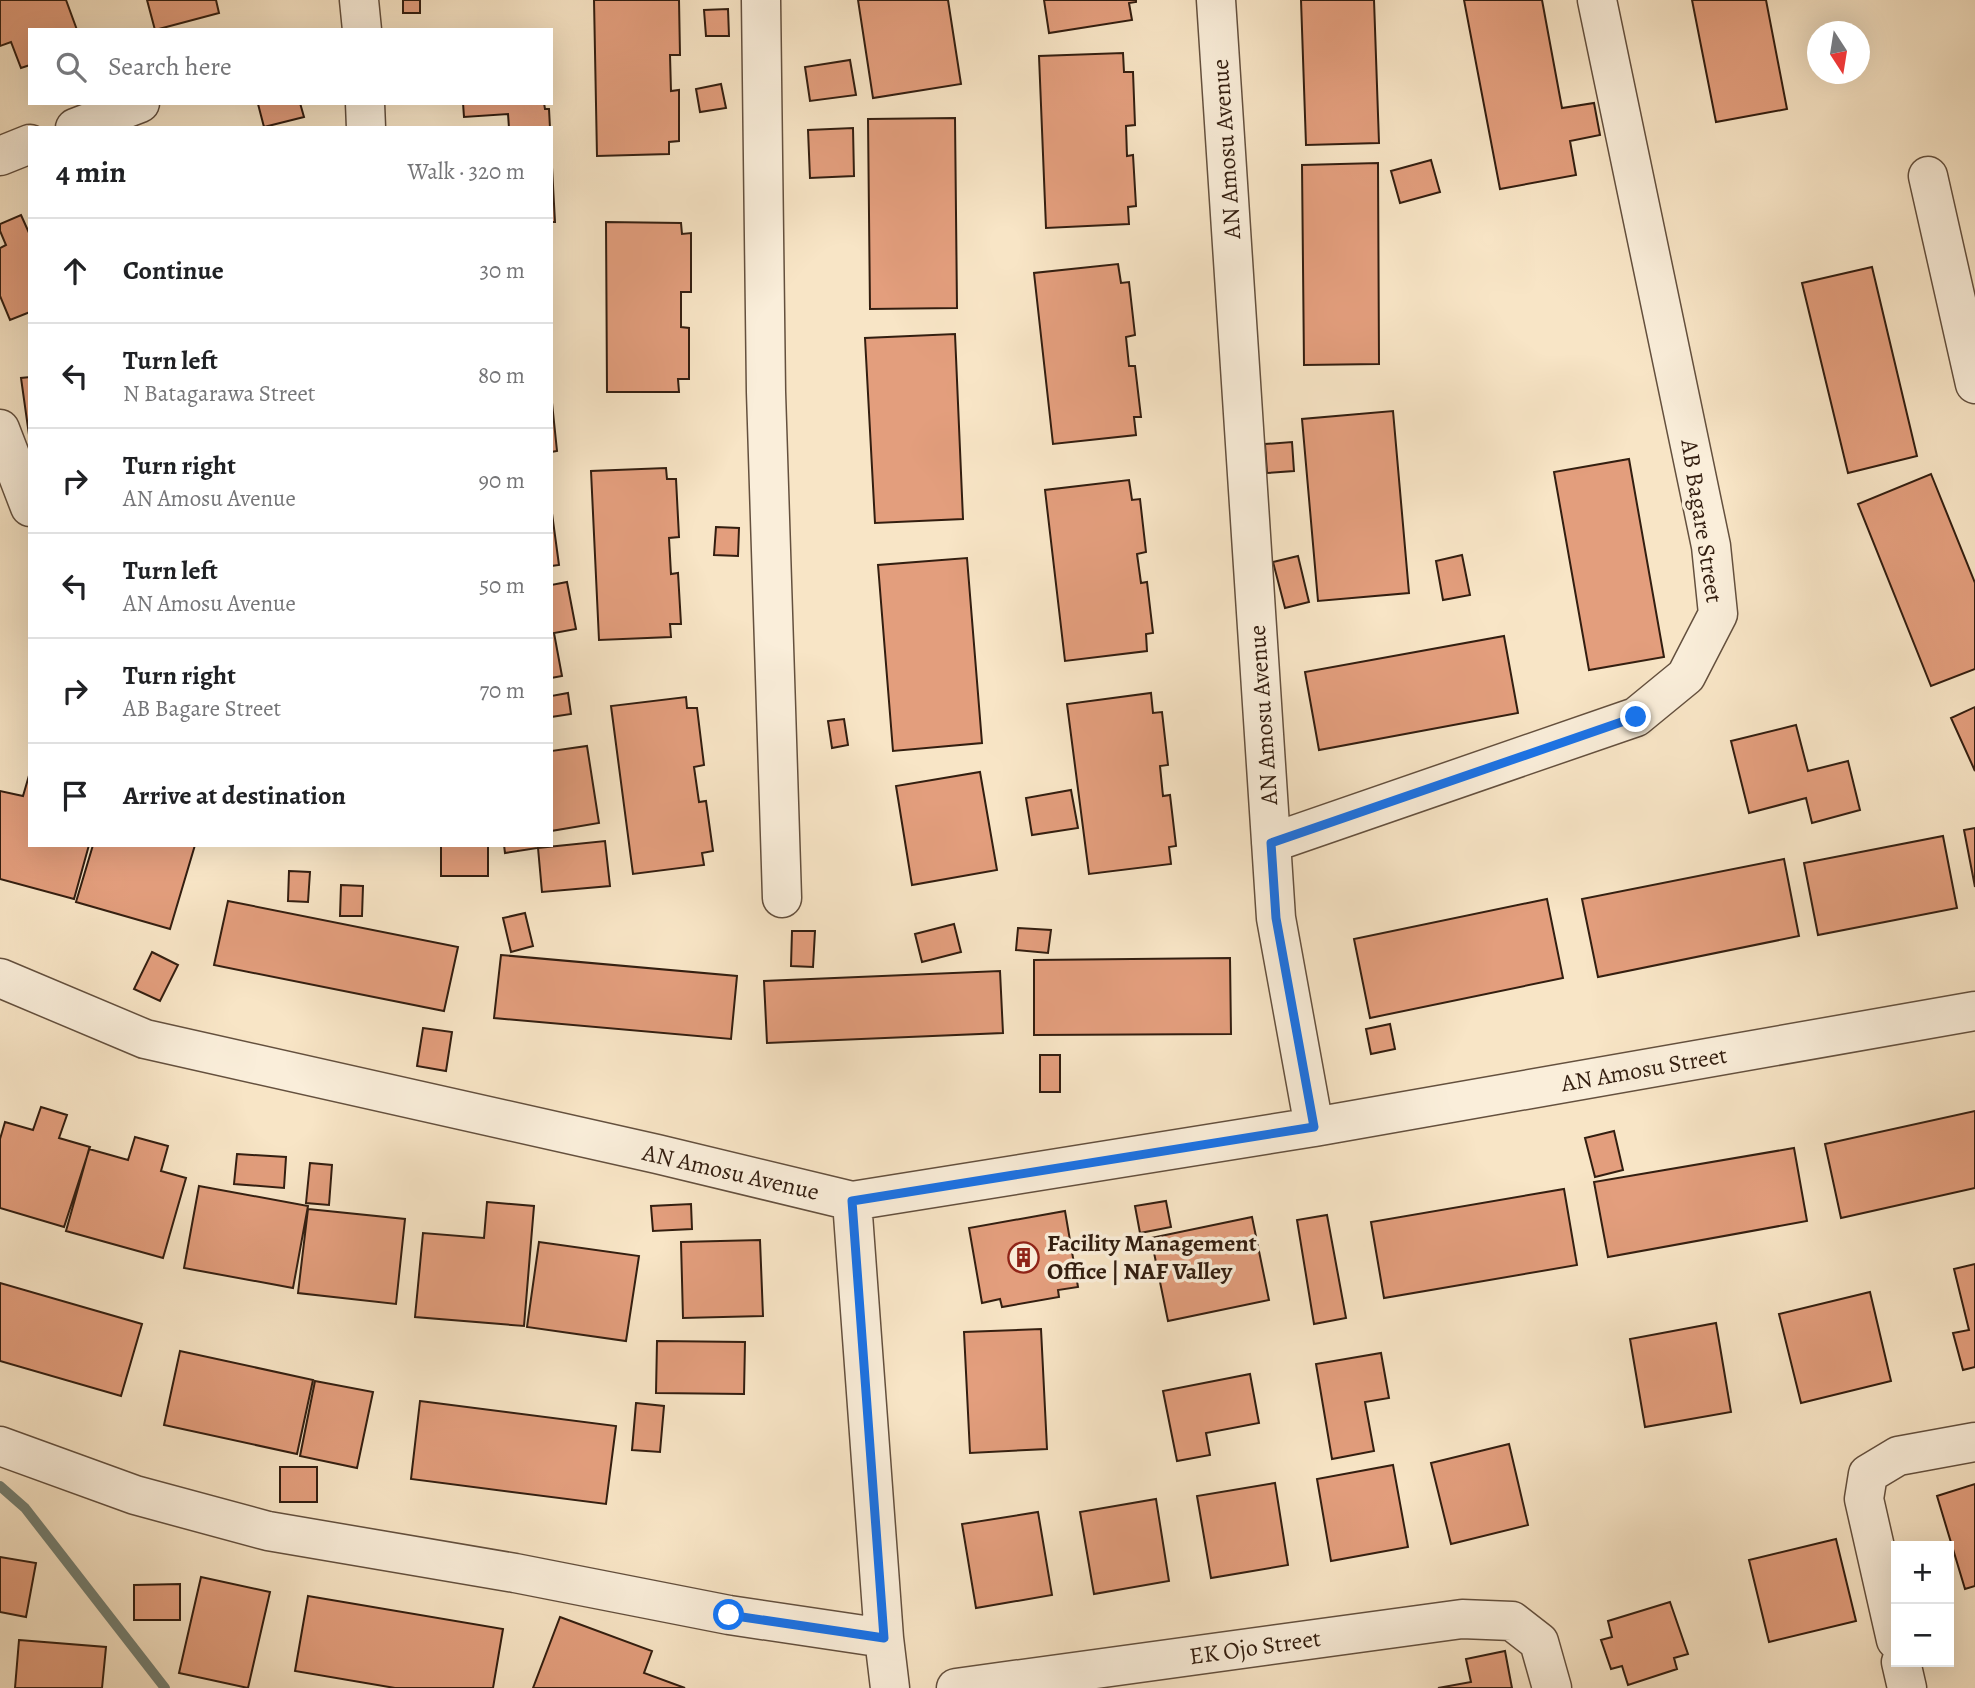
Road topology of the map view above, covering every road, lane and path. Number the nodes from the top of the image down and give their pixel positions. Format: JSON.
{"nodes":[{"id":1,"x":761,"y":0,"type":"edge"},
{"id":2,"x":1216,"y":0,"type":"edge"},
{"id":3,"x":1597,"y":0,"type":"edge"},
{"id":4,"x":135,"y":105,"type":"edge"},
{"id":5,"x":365,"y":105,"type":"edge"},
{"id":6,"x":80,"y":126,"type":"edge"},
{"id":7,"x":366,"y":126,"type":"edge"},
{"id":8,"x":28,"y":145,"type":"edge"},
{"id":9,"x":0,"y":156,"type":"edge"},
{"id":10,"x":1928,"y":176,"type":"dead end"},
{"id":11,"x":1975,"y":384,"type":"edge"},
{"id":12,"x":0,"y":429,"type":"edge"},
{"id":13,"x":28,"y":502,"type":"edge"},
{"id":14,"x":1271,"y":843,"type":"junction"},
{"id":15,"x":782,"y":898,"type":"dead end"},
{"id":16,"x":0,"y":978,"type":"edge"},
{"id":17,"x":1975,"y":1011,"type":"edge"},
{"id":18,"x":1314,"y":1127,"type":"junction"},
{"id":19,"x":852,"y":1201,"type":"junction"},
{"id":20,"x":1975,"y":1442,"type":"edge"},
{"id":21,"x":0,"y":1446,"type":"edge"},
{"id":22,"x":1891,"y":1618,"type":"edge"},
{"id":23,"x":884,"y":1638,"type":"junction"},
{"id":24,"x":1902,"y":1667,"type":"edge"},
{"id":25,"x":890,"y":1688,"type":"edge"},
{"id":26,"x":956,"y":1688,"type":"edge"},
{"id":27,"x":1552,"y":1688,"type":"edge"},
{"id":28,"x":1907,"y":1688,"type":"edge"}],
"edges":[{"from":1,"to":15,"type":"street"},
{"from":2,"to":14,"type":"street","name":"AN Amosu Avenue"},
{"from":3,"to":14,"type":"street","name":"AB Bagare Street"},
{"from":4,"to":6,"type":"street"},
{"from":5,"to":7,"type":"street"},
{"from":8,"to":9,"type":"street"},
{"from":10,"to":11,"type":"street"},
{"from":12,"to":13,"type":"street"},
{"from":14,"to":18,"type":"street","name":"AN Amosu Avenue"},
{"from":16,"to":19,"type":"street","name":"AN Amosu Avenue"},
{"from":17,"to":18,"type":"street","name":"AN Amosu Street"},
{"from":18,"to":19,"type":"street","name":"AN Amosu Avenue"},
{"from":19,"to":23,"type":"street"},
{"from":20,"to":22,"type":"street"},
{"from":21,"to":23,"type":"street"},
{"from":23,"to":25,"type":"street"},
{"from":24,"to":28,"type":"street"},
{"from":26,"to":27,"type":"street","name":"EK Ojo Street"}]}
